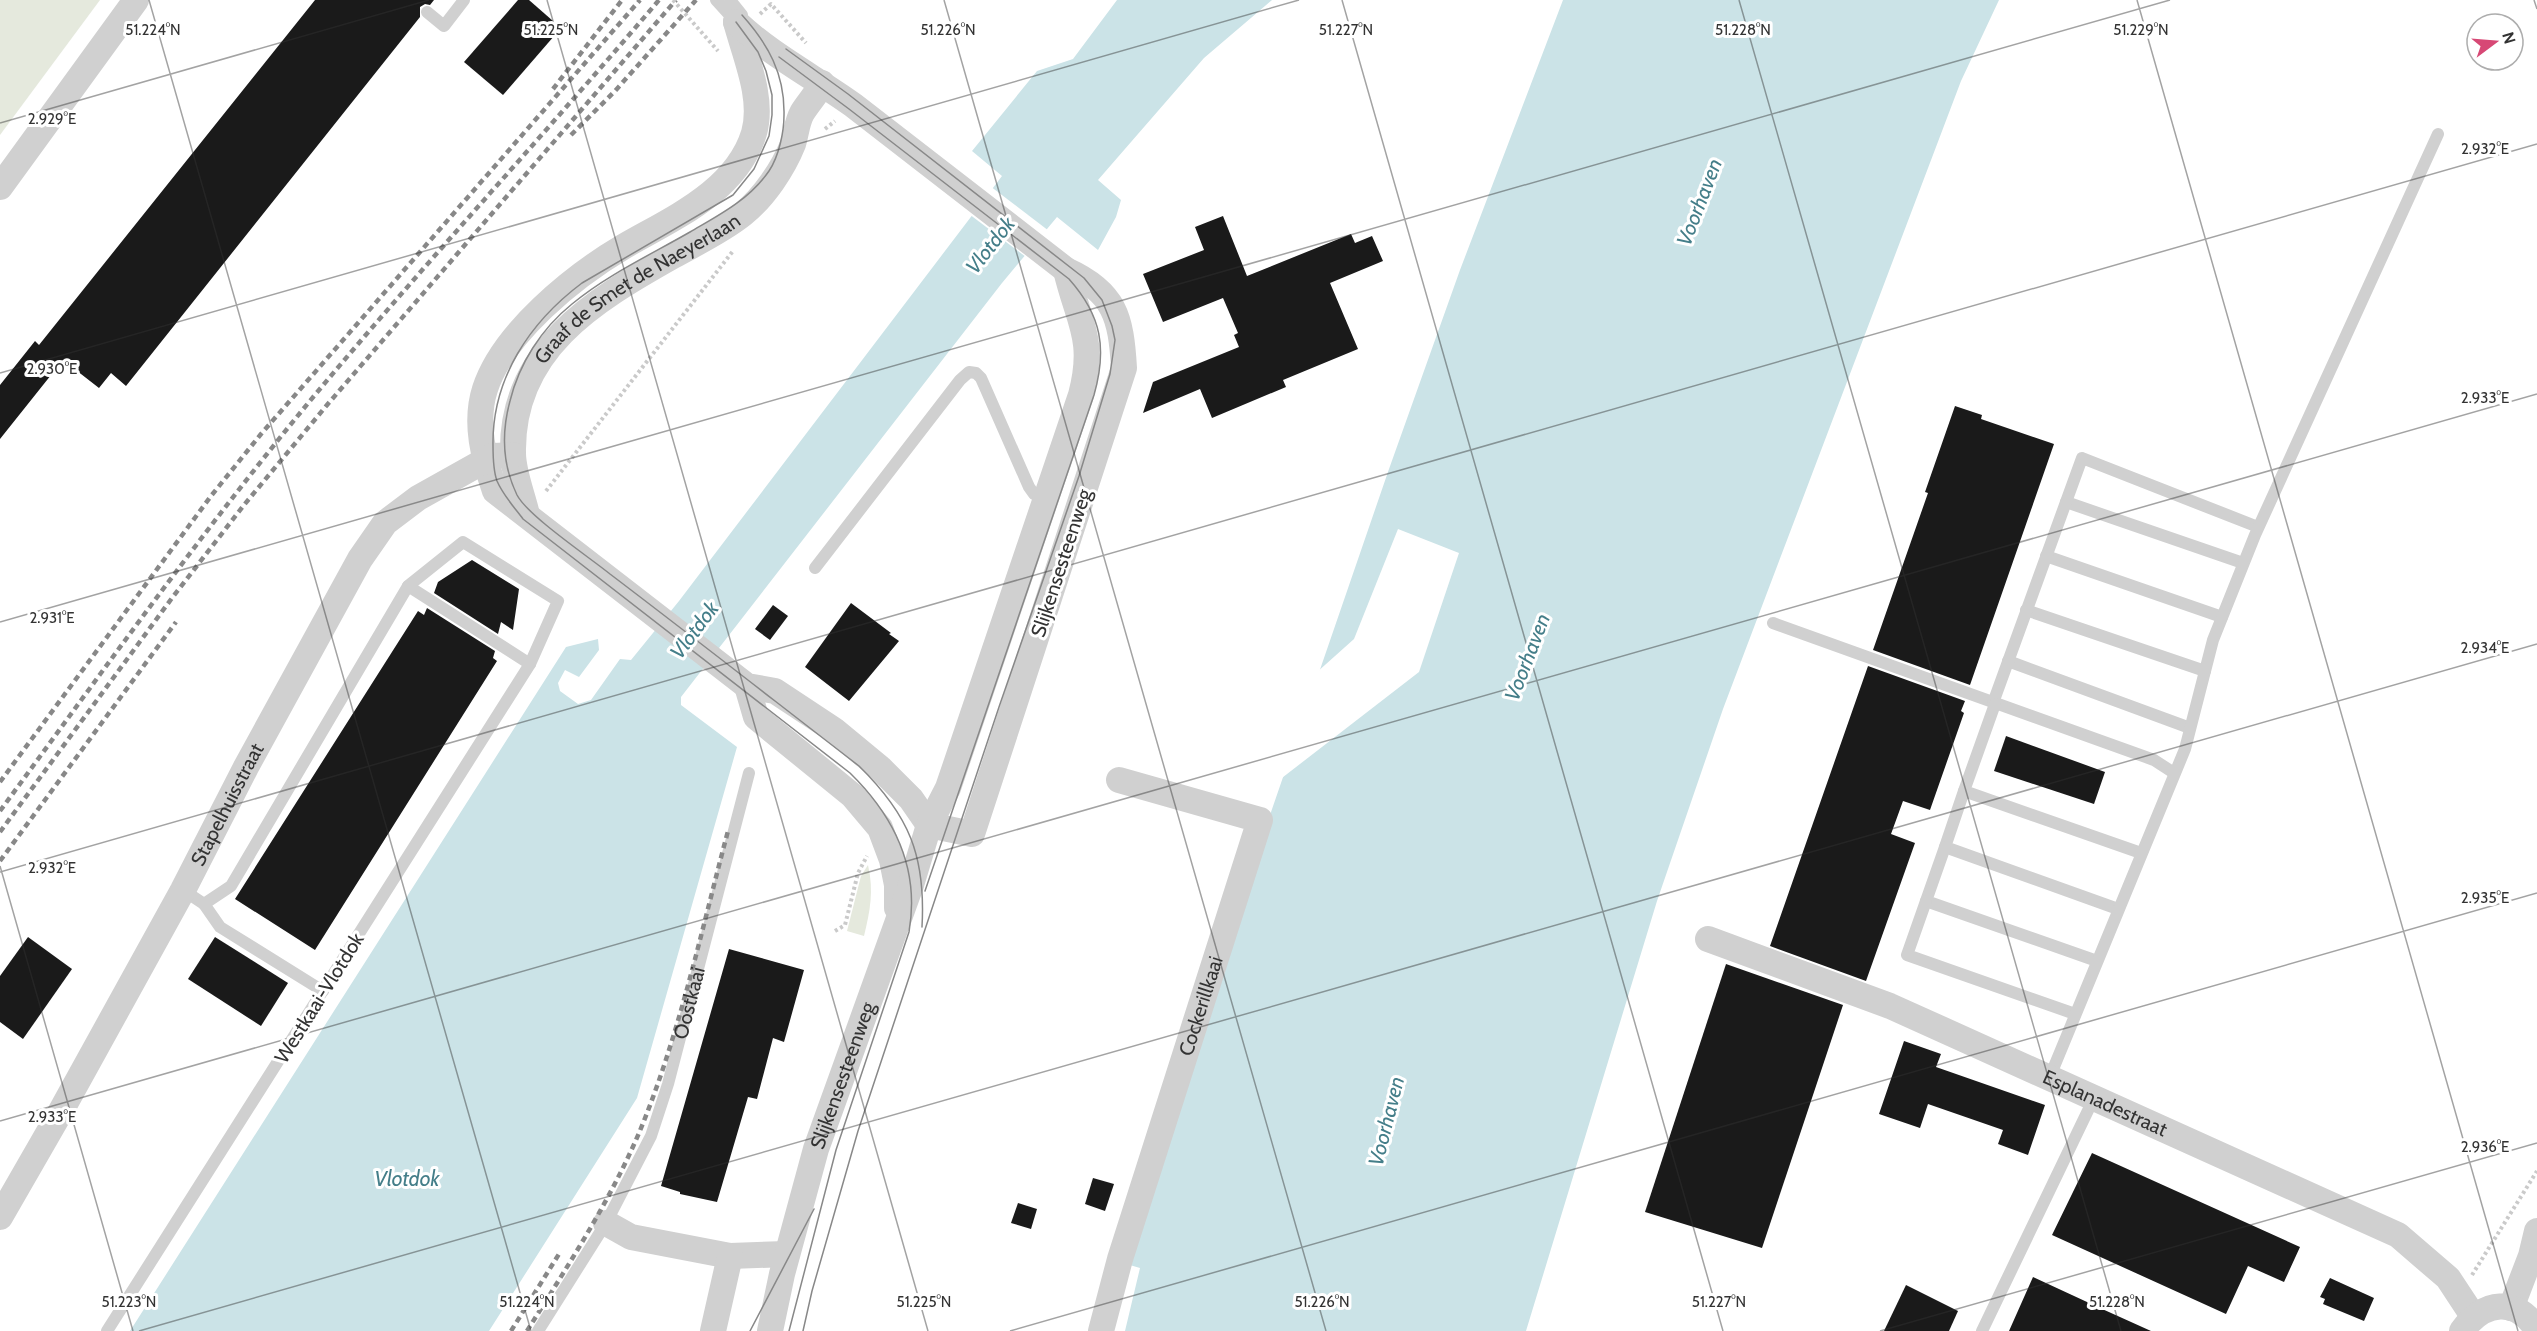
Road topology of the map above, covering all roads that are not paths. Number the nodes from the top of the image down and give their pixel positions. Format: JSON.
{"nodes":[{"id":1,"x":136,"y":0,"type":"edge"},
{"id":2,"x":464,"y":0,"type":"edge"},
{"id":3,"x":716,"y":0,"type":"edge"},
{"id":4,"x":427,"y":12,"type":"dead end"},
{"id":5,"x":736,"y":12,"type":"edge"},
{"id":6,"x":822,"y":83,"type":"junction"},
{"id":7,"x":2438,"y":134,"type":"dead end"},
{"id":8,"x":0,"y":187,"type":"edge"},
{"id":9,"x":1065,"y":269,"type":"junction"},
{"id":10,"x":513,"y":455,"type":"junction"},
{"id":11,"x":484,"y":461,"type":"junction"},
{"id":12,"x":1046,"y":499,"type":"junction"},
{"id":13,"x":2066,"y":501,"type":"junction"},
{"id":14,"x":527,"y":515,"type":"junction"},
{"id":15,"x":2258,"y":527,"type":"junction"},
{"id":16,"x":2046,"y":556,"type":"junction"},
{"id":17,"x":2243,"y":563,"type":"junction"},
{"id":18,"x":815,"y":568,"type":"dead end"},
{"id":19,"x":408,"y":586,"type":"junction"},
{"id":20,"x":2026,"y":610,"type":"junction"},
{"id":21,"x":2222,"y":617,"type":"junction"},
{"id":22,"x":1773,"y":623,"type":"dead end"},
{"id":23,"x":2008,"y":661,"type":"junction"},
{"id":24,"x":531,"y":664,"type":"junction"},
{"id":25,"x":2205,"y":671,"type":"junction"},
{"id":26,"x":747,"y":687,"type":"junction"},
{"id":27,"x":1994,"y":704,"type":"junction"},
{"id":28,"x":2190,"y":728,"type":"junction"},
{"id":29,"x":749,"y":773,"type":"dead end"},
{"id":30,"x":2174,"y":773,"type":"junction"},
{"id":31,"x":1119,"y":780,"type":"dead end"},
{"id":32,"x":1964,"y":791,"type":"junction"},
{"id":33,"x":929,"y":825,"type":"junction"},
{"id":34,"x":1945,"y":847,"type":"junction"},
{"id":35,"x":2141,"y":853,"type":"junction"},
{"id":36,"x":183,"y":890,"type":"junction"},
{"id":37,"x":1926,"y":901,"type":"junction"},
{"id":38,"x":204,"y":904,"type":"junction"},
{"id":39,"x":2118,"y":909,"type":"junction"},
{"id":40,"x":897,"y":922,"type":"junction"},
{"id":41,"x":1708,"y":939,"type":"dead end"},
{"id":42,"x":2097,"y":961,"type":"junction"},
{"id":43,"x":323,"y":991,"type":"junction"},
{"id":44,"x":2075,"y":1014,"type":"junction"},
{"id":45,"x":2049,"y":1078,"type":"junction"},
{"id":46,"x":2094,"y":1098,"type":"junction"},
{"id":47,"x":0,"y":1217,"type":"edge"},
{"id":48,"x":606,"y":1223,"type":"junction"},
{"id":49,"x":2537,"y":1231,"type":"edge"},
{"id":50,"x":787,"y":1254,"type":"junction"},
{"id":51,"x":730,"y":1256,"type":"junction"},
{"id":52,"x":2511,"y":1308,"type":"junction"},
{"id":53,"x":2465,"y":1314,"type":"edge"},
{"id":54,"x":2537,"y":1329,"type":"edge"},
{"id":55,"x":107,"y":1331,"type":"edge"},
{"id":56,"x":538,"y":1331,"type":"edge"},
{"id":57,"x":713,"y":1331,"type":"edge"},
{"id":58,"x":770,"y":1331,"type":"edge"},
{"id":59,"x":1101,"y":1331,"type":"edge"},
{"id":60,"x":1982,"y":1331,"type":"edge"}],
"edges":[{"from":1,"to":8,"type":"street"},
{"from":2,"to":4,"type":"lane"},
{"from":3,"to":5,"type":"lane"},
{"from":5,"to":6,"type":"street","name":"Slijkensesteenweg"},
{"from":5,"to":11,"type":"street","name":"Graaf de Smet de Naeyerlaan"},
{"from":6,"to":9,"type":"street","name":"Slijkensesteenweg"},
{"from":6,"to":10,"type":"street","name":"Graaf de Smet de Naeyerlaan"},
{"from":7,"to":15,"type":"lane"},
{"from":9,"to":12,"type":"street","name":"Slijkensesteenweg"},
{"from":9,"to":33,"type":"street","name":"Slijkensesteenweg"},
{"from":10,"to":11,"type":"street","name":"Stapelhuisstraat"},
{"from":10,"to":14,"type":"street","name":"Graaf de Smet de Naeyerlaan"},
{"from":11,"to":14,"type":"street","name":"Graaf de Smet de Naeyerlaan"},
{"from":11,"to":36,"type":"street","name":"Stapelhuisstraat"},
{"from":12,"to":18,"type":"lane"},
{"from":12,"to":33,"type":"street","name":"Slijkensesteenweg"},
{"from":13,"to":15,"type":"lane"},
{"from":13,"to":16,"type":"lane"},
{"from":13,"to":17,"type":"lane"},
{"from":14,"to":26,"type":"street","name":"Graaf de Smet de Naeyerlaan"},
{"from":15,"to":17,"type":"lane"},
{"from":16,"to":20,"type":"lane"},
{"from":16,"to":21,"type":"lane"},
{"from":17,"to":21,"type":"lane"},
{"from":19,"to":24,"type":"lane"},
{"from":19,"to":24,"type":"lane","name":"Westkaai-Vlotdok"},
{"from":19,"to":38,"type":"lane"},
{"from":20,"to":23,"type":"lane"},
{"from":20,"to":25,"type":"lane"},
{"from":21,"to":25,"type":"lane"},
{"from":22,"to":27,"type":"lane"},
{"from":23,"to":27,"type":"lane"},
{"from":23,"to":28,"type":"lane"},
{"from":24,"to":43,"type":"lane","name":"Westkaai-Vlotdok"},
{"from":25,"to":28,"type":"lane"},
{"from":26,"to":33,"type":"street","name":"Graaf de Smet de Naeyerlaan"},
{"from":26,"to":40,"type":"street"},
{"from":27,"to":30,"type":"lane"},
{"from":27,"to":32,"type":"lane"},
{"from":28,"to":30,"type":"lane"},
{"from":29,"to":48,"type":"lane","name":"Oostkaai"},
{"from":30,"to":35,"type":"lane"},
{"from":31,"to":59,"type":"street","name":"Cockerillkaai"},
{"from":32,"to":34,"type":"lane"},
{"from":32,"to":35,"type":"lane"},
{"from":33,"to":40,"type":"street","name":"Slijkensesteenweg"},
{"from":34,"to":37,"type":"lane"},
{"from":34,"to":39,"type":"lane"},
{"from":35,"to":39,"type":"lane"},
{"from":36,"to":38,"type":"lane"},
{"from":36,"to":47,"type":"street","name":"Stapelhuisstraat"},
{"from":37,"to":42,"type":"lane"},
{"from":37,"to":44,"type":"lane"},
{"from":38,"to":43,"type":"lane"},
{"from":39,"to":42,"type":"lane"},
{"from":40,"to":50,"type":"street","name":"Slijkensesteenweg"},
{"from":41,"to":45,"type":"street","name":"Esplanadestraat"},
{"from":42,"to":44,"type":"lane"},
{"from":43,"to":55,"type":"lane","name":"Westkaai-Vlotdok"},
{"from":44,"to":45,"type":"lane"},
{"from":45,"to":46,"type":"street","name":"Esplanadestraat"},
{"from":46,"to":53,"type":"street","name":"Esplanadestraat"},
{"from":46,"to":60,"type":"lane"},
{"from":48,"to":51,"type":"street"},
{"from":48,"to":56,"type":"lane","name":"Oostkaai"},
{"from":49,"to":52,"type":"street"},
{"from":50,"to":51,"type":"street"},
{"from":50,"to":58,"type":"street","name":"Slijkensesteenweg"},
{"from":51,"to":57,"type":"street"},
{"from":52,"to":53,"type":"street"},
{"from":52,"to":54,"type":"street"}]}
